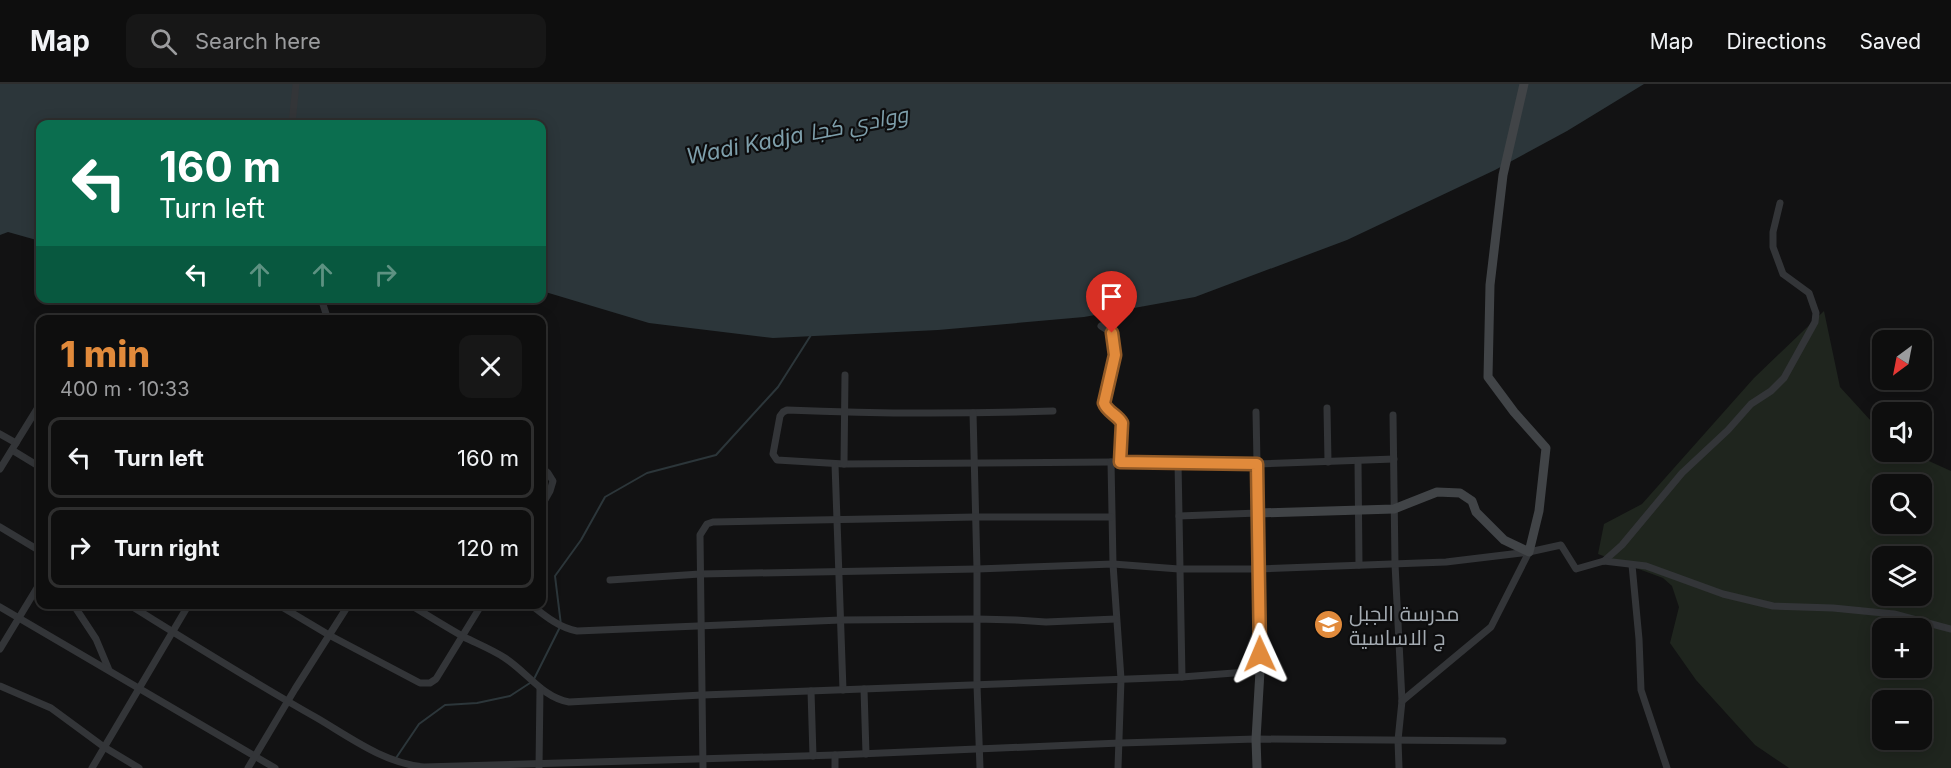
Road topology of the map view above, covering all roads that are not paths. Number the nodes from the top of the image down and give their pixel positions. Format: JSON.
{"nodes":[{"id":1,"x":296,"y":84,"type":"edge"},
{"id":2,"x":1524,"y":84,"type":"edge"},
{"id":3,"x":292,"y":120,"type":"edge"},
{"id":4,"x":1780,"y":203,"type":"dead end"},
{"id":5,"x":1101,"y":326,"type":"dead end"},
{"id":6,"x":845,"y":375,"type":"dead end"},
{"id":7,"x":1327,"y":408,"type":"dead end"},
{"id":8,"x":36,"y":411,"type":"edge"},
{"id":9,"x":1053,"y":411,"type":"dead end"},
{"id":10,"x":1256,"y":412,"type":"dead end"},
{"id":11,"x":844,"y":413,"type":"junction"},
{"id":12,"x":973,"y":413,"type":"junction"},
{"id":13,"x":1393,"y":415,"type":"dead end"},
{"id":14,"x":0,"y":434,"type":"edge"},
{"id":15,"x":14,"y":447,"type":"junction"},
{"id":16,"x":1394,"y":459,"type":"junction"},
{"id":17,"x":1358,"y":461,"type":"junction"},
{"id":18,"x":1111,"y":462,"type":"junction"},
{"id":19,"x":1120,"y":462,"type":"junction"},
{"id":20,"x":1178,"y":462,"type":"junction"},
{"id":21,"x":1328,"y":462,"type":"junction"},
{"id":22,"x":36,"y":464,"type":"edge"},
{"id":23,"x":839,"y":464,"type":"junction"},
{"id":24,"x":975,"y":464,"type":"junction"},
{"id":25,"x":1257,"y":464,"type":"junction"},
{"id":26,"x":0,"y":469,"type":"edge"},
{"id":27,"x":546,"y":471,"type":"edge"},
{"id":28,"x":546,"y":498,"type":"edge"},
{"id":29,"x":1394,"y":509,"type":"junction"},
{"id":30,"x":1357,"y":510,"type":"junction"},
{"id":31,"x":1258,"y":513,"type":"junction"},
{"id":32,"x":1179,"y":516,"type":"junction"},
{"id":33,"x":976,"y":517,"type":"junction"},
{"id":34,"x":1111,"y":517,"type":"junction"},
{"id":35,"x":838,"y":520,"type":"junction"},
{"id":36,"x":0,"y":526,"type":"edge"},
{"id":37,"x":36,"y":548,"type":"edge"},
{"id":38,"x":1529,"y":552,"type":"junction"},
{"id":39,"x":1604,"y":561,"type":"junction"},
{"id":40,"x":1113,"y":564,"type":"junction"},
{"id":41,"x":1395,"y":564,"type":"junction"},
{"id":42,"x":1359,"y":565,"type":"junction"},
{"id":43,"x":1632,"y":565,"type":"junction"},
{"id":44,"x":977,"y":569,"type":"junction"},
{"id":45,"x":1179,"y":569,"type":"junction"},
{"id":46,"x":1259,"y":569,"type":"junction"},
{"id":47,"x":840,"y":571,"type":"junction"},
{"id":48,"x":700,"y":574,"type":"junction"},
{"id":49,"x":610,"y":580,"type":"dead end"},
{"id":50,"x":36,"y":590,"type":"edge"},
{"id":51,"x":0,"y":608,"type":"edge"},
{"id":52,"x":76,"y":609,"type":"edge"},
{"id":53,"x":136,"y":609,"type":"edge"},
{"id":54,"x":186,"y":609,"type":"edge"},
{"id":55,"x":285,"y":609,"type":"edge"},
{"id":56,"x":346,"y":609,"type":"edge"},
{"id":57,"x":417,"y":609,"type":"edge"},
{"id":58,"x":479,"y":609,"type":"edge"},
{"id":59,"x":538,"y":609,"type":"edge"},
{"id":60,"x":19,"y":618,"type":"junction"},
{"id":61,"x":977,"y":619,"type":"junction"},
{"id":62,"x":1116,"y":619,"type":"junction"},
{"id":63,"x":841,"y":620,"type":"junction"},
{"id":64,"x":701,"y":627,"type":"junction"},
{"id":65,"x":1951,"y":629,"type":"edge"},
{"id":66,"x":172,"y":632,"type":"junction"},
{"id":67,"x":329,"y":635,"type":"junction"},
{"id":68,"x":463,"y":636,"type":"junction"},
{"id":69,"x":0,"y":649,"type":"edge"},
{"id":70,"x":109,"y":670,"type":"junction"},
{"id":71,"x":1260,"y":671,"type":"junction"},
{"id":72,"x":1182,"y":677,"type":"junction"},
{"id":73,"x":1121,"y":679,"type":"junction"},
{"id":74,"x":977,"y":685,"type":"junction"},
{"id":75,"x":0,"y":686,"type":"edge"},
{"id":76,"x":139,"y":688,"type":"junction"},
{"id":77,"x":540,"y":688,"type":"junction"},
{"id":78,"x":864,"y":689,"type":"junction"},
{"id":79,"x":843,"y":690,"type":"junction"},
{"id":80,"x":811,"y":691,"type":"junction"},
{"id":81,"x":702,"y":695,"type":"junction"},
{"id":82,"x":288,"y":701,"type":"junction"},
{"id":83,"x":1402,"y":701,"type":"junction"},
{"id":84,"x":1256,"y":739,"type":"junction"},
{"id":85,"x":1398,"y":740,"type":"junction"},
{"id":86,"x":1503,"y":741,"type":"dead end"},
{"id":87,"x":1120,"y":743,"type":"junction"},
{"id":88,"x":104,"y":747,"type":"junction"},
{"id":89,"x":980,"y":749,"type":"junction"},
{"id":90,"x":866,"y":754,"type":"junction"},
{"id":91,"x":255,"y":755,"type":"junction"},
{"id":92,"x":835,"y":755,"type":"junction"},
{"id":93,"x":813,"y":756,"type":"junction"},
{"id":94,"x":703,"y":759,"type":"junction"},
{"id":95,"x":539,"y":766,"type":"edge"},
{"id":96,"x":92,"y":768,"type":"edge"},
{"id":97,"x":139,"y":768,"type":"edge"},
{"id":98,"x":248,"y":768,"type":"edge"},
{"id":99,"x":275,"y":768,"type":"edge"},
{"id":100,"x":703,"y":768,"type":"edge"},
{"id":101,"x":835,"y":768,"type":"edge"},
{"id":102,"x":980,"y":768,"type":"edge"},
{"id":103,"x":1118,"y":768,"type":"edge"},
{"id":104,"x":1257,"y":768,"type":"edge"},
{"id":105,"x":1399,"y":768,"type":"edge"},
{"id":106,"x":1667,"y":768,"type":"edge"}],
"edges":[{"from":1,"to":3,"type":"street"},
{"from":2,"to":38,"type":"main road"},
{"from":4,"to":39,"type":"street"},
{"from":5,"to":19,"type":"street"},
{"from":6,"to":11,"type":"street"},
{"from":7,"to":21,"type":"street"},
{"from":8,"to":15,"type":"street"},
{"from":9,"to":12,"type":"street"},
{"from":10,"to":25,"type":"street"},
{"from":11,"to":12,"type":"street"},
{"from":11,"to":23,"type":"street"},
{"from":11,"to":23,"type":"street"},
{"from":12,"to":24,"type":"street"},
{"from":13,"to":16,"type":"street"},
{"from":14,"to":15,"type":"street"},
{"from":15,"to":22,"type":"street"},
{"from":15,"to":26,"type":"street"},
{"from":16,"to":17,"type":"street"},
{"from":16,"to":29,"type":"street"},
{"from":17,"to":21,"type":"street"},
{"from":17,"to":30,"type":"street"},
{"from":18,"to":19,"type":"street"},
{"from":18,"to":24,"type":"street"},
{"from":18,"to":34,"type":"street"},
{"from":19,"to":20,"type":"street"},
{"from":20,"to":25,"type":"street"},
{"from":20,"to":32,"type":"street"},
{"from":21,"to":25,"type":"street"},
{"from":23,"to":24,"type":"street"},
{"from":23,"to":35,"type":"street"},
{"from":24,"to":33,"type":"street"},
{"from":25,"to":31,"type":"street"},
{"from":27,"to":28,"type":"street"},
{"from":29,"to":30,"type":"main road"},
{"from":29,"to":38,"type":"main road"},
{"from":29,"to":41,"type":"street"},
{"from":30,"to":31,"type":"main road"},
{"from":30,"to":42,"type":"street"},
{"from":31,"to":32,"type":"street"},
{"from":31,"to":46,"type":"main road"},
{"from":32,"to":45,"type":"street"},
{"from":33,"to":34,"type":"street"},
{"from":33,"to":35,"type":"street"},
{"from":33,"to":44,"type":"street"},
{"from":34,"to":40,"type":"street"},
{"from":35,"to":47,"type":"street"},
{"from":35,"to":48,"type":"street"},
{"from":36,"to":37,"type":"street"},
{"from":38,"to":39,"type":"street"},
{"from":38,"to":41,"type":"street"},
{"from":38,"to":83,"type":"street"},
{"from":39,"to":43,"type":"street"},
{"from":40,"to":44,"type":"street"},
{"from":40,"to":45,"type":"street"},
{"from":40,"to":62,"type":"street"},
{"from":41,"to":42,"type":"street"},
{"from":41,"to":83,"type":"street"},
{"from":42,"to":46,"type":"street"},
{"from":43,"to":65,"type":"street"},
{"from":43,"to":106,"type":"street"},
{"from":44,"to":47,"type":"street"},
{"from":44,"to":61,"type":"street"},
{"from":45,"to":46,"type":"street"},
{"from":45,"to":72,"type":"street"},
{"from":46,"to":71,"type":"main road"},
{"from":47,"to":48,"type":"street"},
{"from":47,"to":63,"type":"street"},
{"from":48,"to":49,"type":"street"},
{"from":48,"to":64,"type":"street"},
{"from":50,"to":60,"type":"street"},
{"from":51,"to":60,"type":"street"},
{"from":52,"to":70,"type":"street"},
{"from":53,"to":66,"type":"street"},
{"from":54,"to":66,"type":"street"},
{"from":55,"to":67,"type":"street"},
{"from":56,"to":67,"type":"street"},
{"from":57,"to":68,"type":"street"},
{"from":58,"to":68,"type":"street"},
{"from":59,"to":64,"type":"street"},
{"from":60,"to":69,"type":"street"},
{"from":60,"to":70,"type":"street"},
{"from":61,"to":62,"type":"street"},
{"from":61,"to":63,"type":"street"},
{"from":61,"to":74,"type":"street"},
{"from":62,"to":73,"type":"street"},
{"from":63,"to":64,"type":"street"},
{"from":63,"to":79,"type":"street"},
{"from":64,"to":81,"type":"street"},
{"from":66,"to":76,"type":"street"},
{"from":66,"to":82,"type":"street"},
{"from":67,"to":68,"type":"street"},
{"from":67,"to":82,"type":"street"},
{"from":68,"to":77,"type":"street"},
{"from":70,"to":76,"type":"street"},
{"from":71,"to":72,"type":"street"},
{"from":71,"to":84,"type":"main road"},
{"from":72,"to":73,"type":"street"},
{"from":73,"to":74,"type":"street"},
{"from":73,"to":87,"type":"street"},
{"from":74,"to":78,"type":"street"},
{"from":74,"to":89,"type":"street"},
{"from":75,"to":88,"type":"street"},
{"from":76,"to":88,"type":"street"},
{"from":76,"to":91,"type":"street"},
{"from":77,"to":81,"type":"street"},
{"from":77,"to":95,"type":"street"},
{"from":78,"to":79,"type":"street"},
{"from":78,"to":90,"type":"street"},
{"from":79,"to":80,"type":"street"},
{"from":80,"to":81,"type":"street"},
{"from":80,"to":93,"type":"street"},
{"from":81,"to":94,"type":"street"},
{"from":82,"to":91,"type":"street"},
{"from":82,"to":95,"type":"street"},
{"from":83,"to":85,"type":"street"},
{"from":84,"to":85,"type":"street"},
{"from":84,"to":87,"type":"street"},
{"from":84,"to":104,"type":"main road"},
{"from":85,"to":86,"type":"street"},
{"from":85,"to":105,"type":"street"},
{"from":87,"to":89,"type":"street"},
{"from":87,"to":103,"type":"street"},
{"from":88,"to":96,"type":"street"},
{"from":88,"to":97,"type":"street"},
{"from":89,"to":90,"type":"street"},
{"from":89,"to":102,"type":"street"},
{"from":90,"to":92,"type":"street"},
{"from":91,"to":98,"type":"street"},
{"from":91,"to":99,"type":"street"},
{"from":92,"to":93,"type":"street"},
{"from":92,"to":101,"type":"street"},
{"from":93,"to":94,"type":"street"},
{"from":94,"to":95,"type":"street"},
{"from":94,"to":100,"type":"street"}]}
